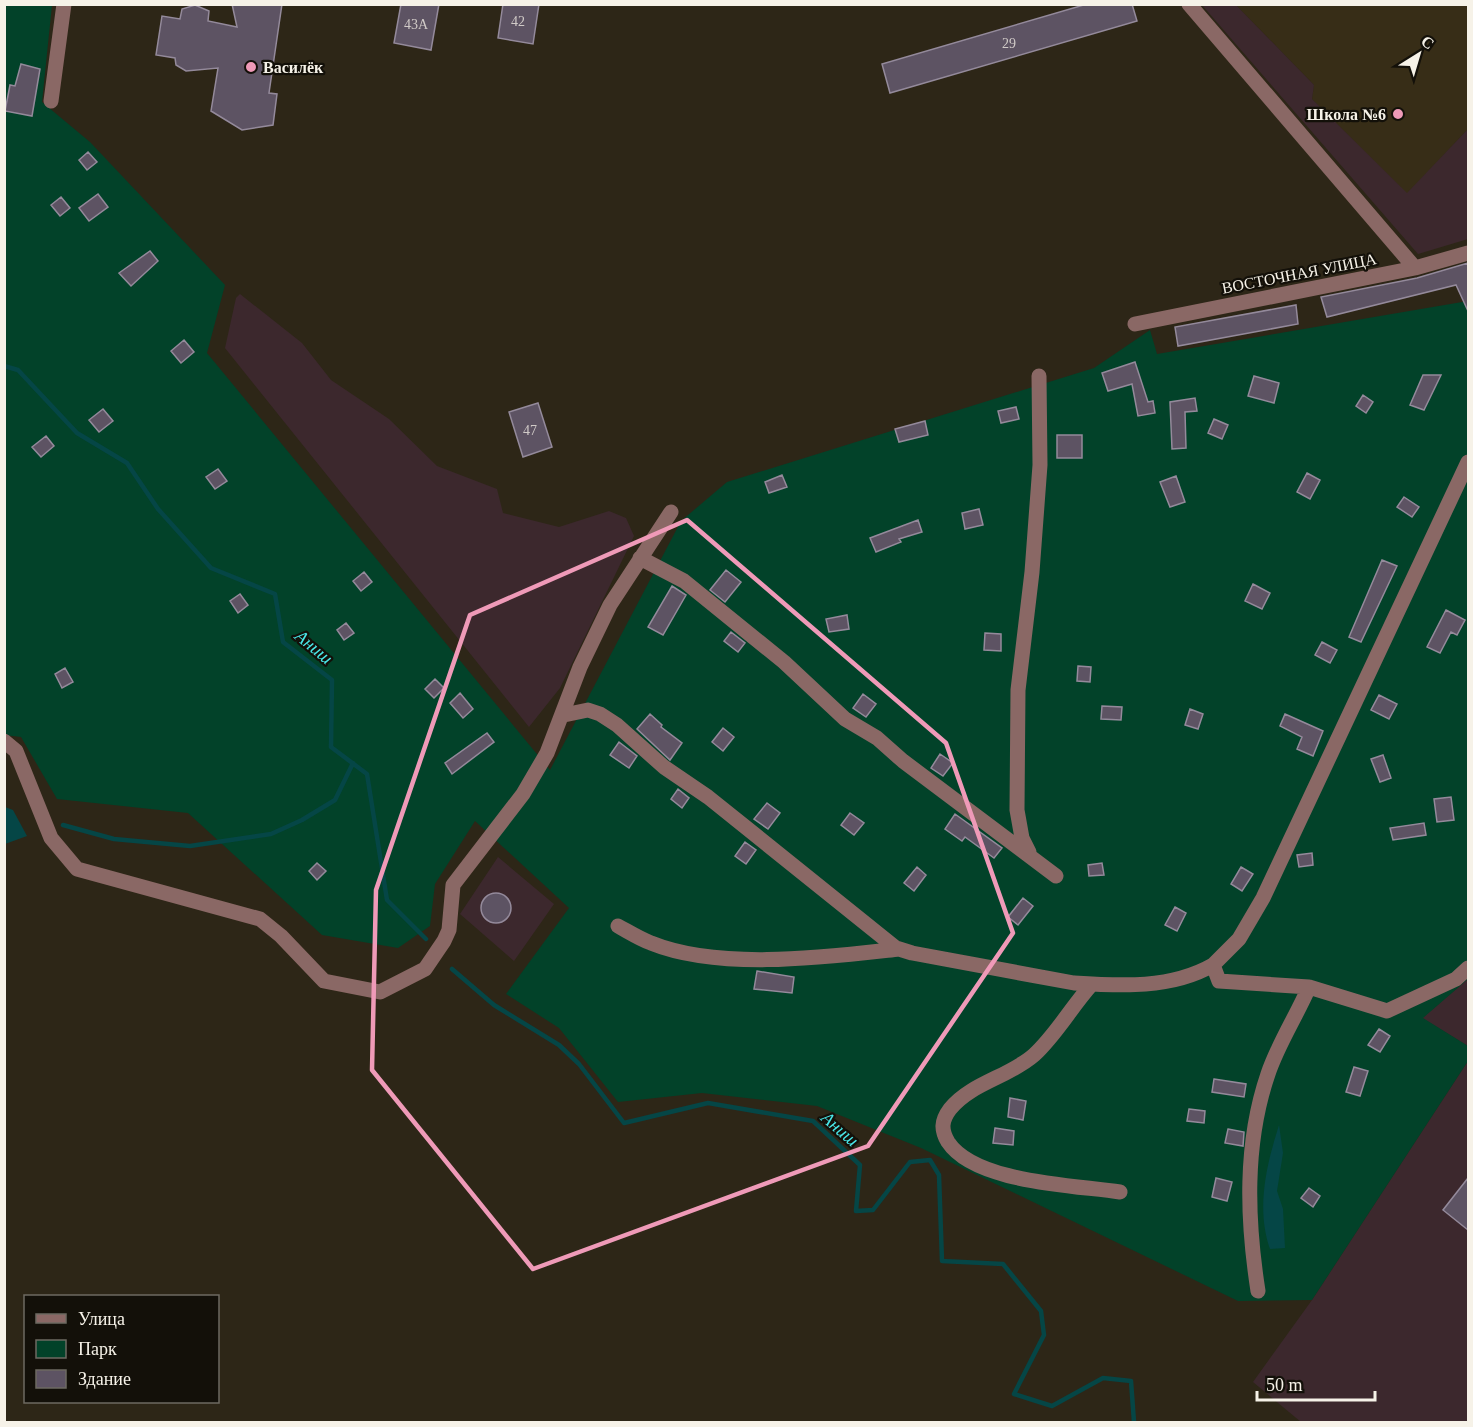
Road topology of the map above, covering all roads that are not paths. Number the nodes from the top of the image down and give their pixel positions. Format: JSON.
{"nodes":[{"id":1,"x":64,"y":4,"type":"edge"},
{"id":2,"x":1189,"y":4,"type":"edge"},
{"id":3,"x":51,"y":101,"type":"dead end"},
{"id":4,"x":1468,"y":253,"type":"edge"},
{"id":5,"x":1415,"y":268,"type":"junction"},
{"id":6,"x":1136,"y":324,"type":"dead end"},
{"id":7,"x":1039,"y":376,"type":"dead end"},
{"id":8,"x":1468,"y":462,"type":"edge"},
{"id":9,"x":670,"y":512,"type":"dead end"},
{"id":10,"x":640,"y":558,"type":"junction"},
{"id":11,"x":564,"y":714,"type":"junction"},
{"id":12,"x":4,"y":741,"type":"edge"},
{"id":13,"x":1032,"y":857,"type":"junction"},
{"id":14,"x":1056,"y":876,"type":"dead end"},
{"id":15,"x":618,"y":926,"type":"dead end"},
{"id":16,"x":899,"y":949,"type":"junction"},
{"id":17,"x":1213,"y":965,"type":"junction"},
{"id":18,"x":1468,"y":968,"type":"edge"},
{"id":19,"x":1092,"y":984,"type":"junction"},
{"id":20,"x":1309,"y":987,"type":"junction"},
{"id":21,"x":1120,"y":1192,"type":"dead end"},
{"id":22,"x":1258,"y":1292,"type":"dead end"}],
"edges":[{"from":1,"to":3,"type":"street"},
{"from":2,"to":5,"type":"street"},
{"from":4,"to":5,"type":"street","name":"ВОСТОЧНАЯ УЛИЦА"},
{"from":5,"to":6,"type":"street","name":"ВОСТОЧНАЯ УЛИЦА"},
{"from":7,"to":13,"type":"street"},
{"from":8,"to":17,"type":"street"},
{"from":9,"to":10,"type":"street"},
{"from":10,"to":11,"type":"street"},
{"from":10,"to":13,"type":"street"},
{"from":11,"to":12,"type":"street"},
{"from":11,"to":16,"type":"street"},
{"from":13,"to":14,"type":"street"},
{"from":15,"to":16,"type":"street"},
{"from":16,"to":19,"type":"street"},
{"from":17,"to":19,"type":"street"},
{"from":17,"to":20,"type":"street"},
{"from":18,"to":20,"type":"street"},
{"from":19,"to":21,"type":"street"},
{"from":20,"to":22,"type":"street"}]}
